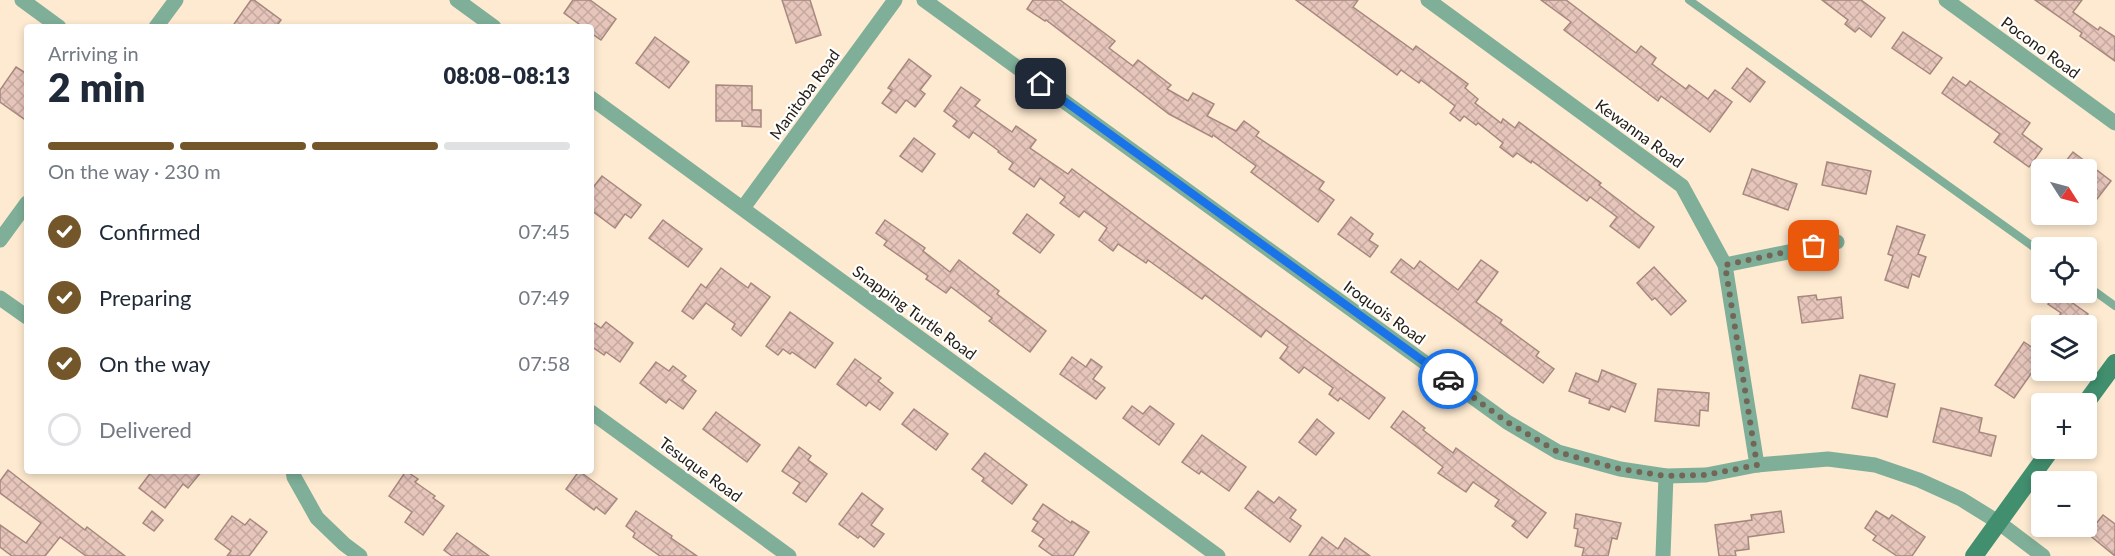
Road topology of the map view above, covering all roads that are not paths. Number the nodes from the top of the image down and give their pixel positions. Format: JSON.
{"nodes":[{"id":1,"x":22,"y":0,"type":"edge"},
{"id":2,"x":176,"y":0,"type":"edge"},
{"id":3,"x":457,"y":0,"type":"edge"},
{"id":4,"x":895,"y":0,"type":"edge"},
{"id":5,"x":924,"y":0,"type":"edge"},
{"id":6,"x":1428,"y":0,"type":"edge"},
{"id":7,"x":1689,"y":0,"type":"edge"},
{"id":8,"x":1946,"y":0,"type":"edge"},
{"id":9,"x":55,"y":24,"type":"edge"},
{"id":10,"x":158,"y":24,"type":"edge"},
{"id":11,"x":490,"y":24,"type":"edge"},
{"id":12,"x":594,"y":100,"type":"edge"},
{"id":13,"x":2115,"y":123,"type":"edge"},
{"id":14,"x":24,"y":207,"type":"edge"},
{"id":15,"x":742,"y":208,"type":"junction"},
{"id":16,"x":0,"y":240,"type":"edge"},
{"id":17,"x":1837,"y":242,"type":"dead end"},
{"id":18,"x":2031,"y":245,"type":"edge"},
{"id":19,"x":1725,"y":265,"type":"junction"},
{"id":20,"x":2097,"y":293,"type":"edge"},
{"id":21,"x":0,"y":298,"type":"edge"},
{"id":22,"x":2115,"y":306,"type":"edge"},
{"id":23,"x":24,"y":315,"type":"edge"},
{"id":24,"x":2115,"y":363,"type":"edge"},
{"id":25,"x":2093,"y":393,"type":"edge"},
{"id":26,"x":594,"y":414,"type":"edge"},
{"id":27,"x":2044,"y":459,"type":"edge"},
{"id":28,"x":1757,"y":465,"type":"junction"},
{"id":29,"x":294,"y":474,"type":"edge"},
{"id":30,"x":1666,"y":476,"type":"junction"},
{"id":31,"x":1998,"y":522,"type":"junction"},
{"id":32,"x":360,"y":556,"type":"edge"},
{"id":33,"x":789,"y":556,"type":"edge"},
{"id":34,"x":1218,"y":556,"type":"edge"},
{"id":35,"x":1663,"y":556,"type":"edge"},
{"id":36,"x":1974,"y":556,"type":"edge"},
{"id":37,"x":2043,"y":556,"type":"edge"}],
"edges":[{"from":1,"to":9,"type":"street"},
{"from":2,"to":10,"type":"street"},
{"from":3,"to":11,"type":"street"},
{"from":4,"to":15,"type":"street","name":"Manitoba Road"},
{"from":5,"to":30,"type":"street","name":"Iroquois Road"},
{"from":6,"to":19,"type":"street","name":"Kewanna Road"},
{"from":7,"to":18,"type":"lane"},
{"from":8,"to":13,"type":"street","name":"Pocono Road"},
{"from":12,"to":15,"type":"street","name":"Snapping Turtle Road"},
{"from":14,"to":16,"type":"street"},
{"from":15,"to":34,"type":"street","name":"Snapping Turtle Road"},
{"from":17,"to":19,"type":"street"},
{"from":19,"to":28,"type":"street","name":"Kewanna Road"},
{"from":20,"to":22,"type":"lane"},
{"from":21,"to":23,"type":"street"},
{"from":24,"to":25,"type":"street"},
{"from":26,"to":33,"type":"street","name":"Tesuque Road"},
{"from":27,"to":31,"type":"street"},
{"from":28,"to":30,"type":"street","name":"Iroquois Road"},
{"from":28,"to":31,"type":"street","name":"Iroquois Road"},
{"from":29,"to":32,"type":"street"},
{"from":30,"to":35,"type":"street"},
{"from":31,"to":36,"type":"street"},
{"from":31,"to":37,"type":"street","name":"Iroquois Road"}]}
